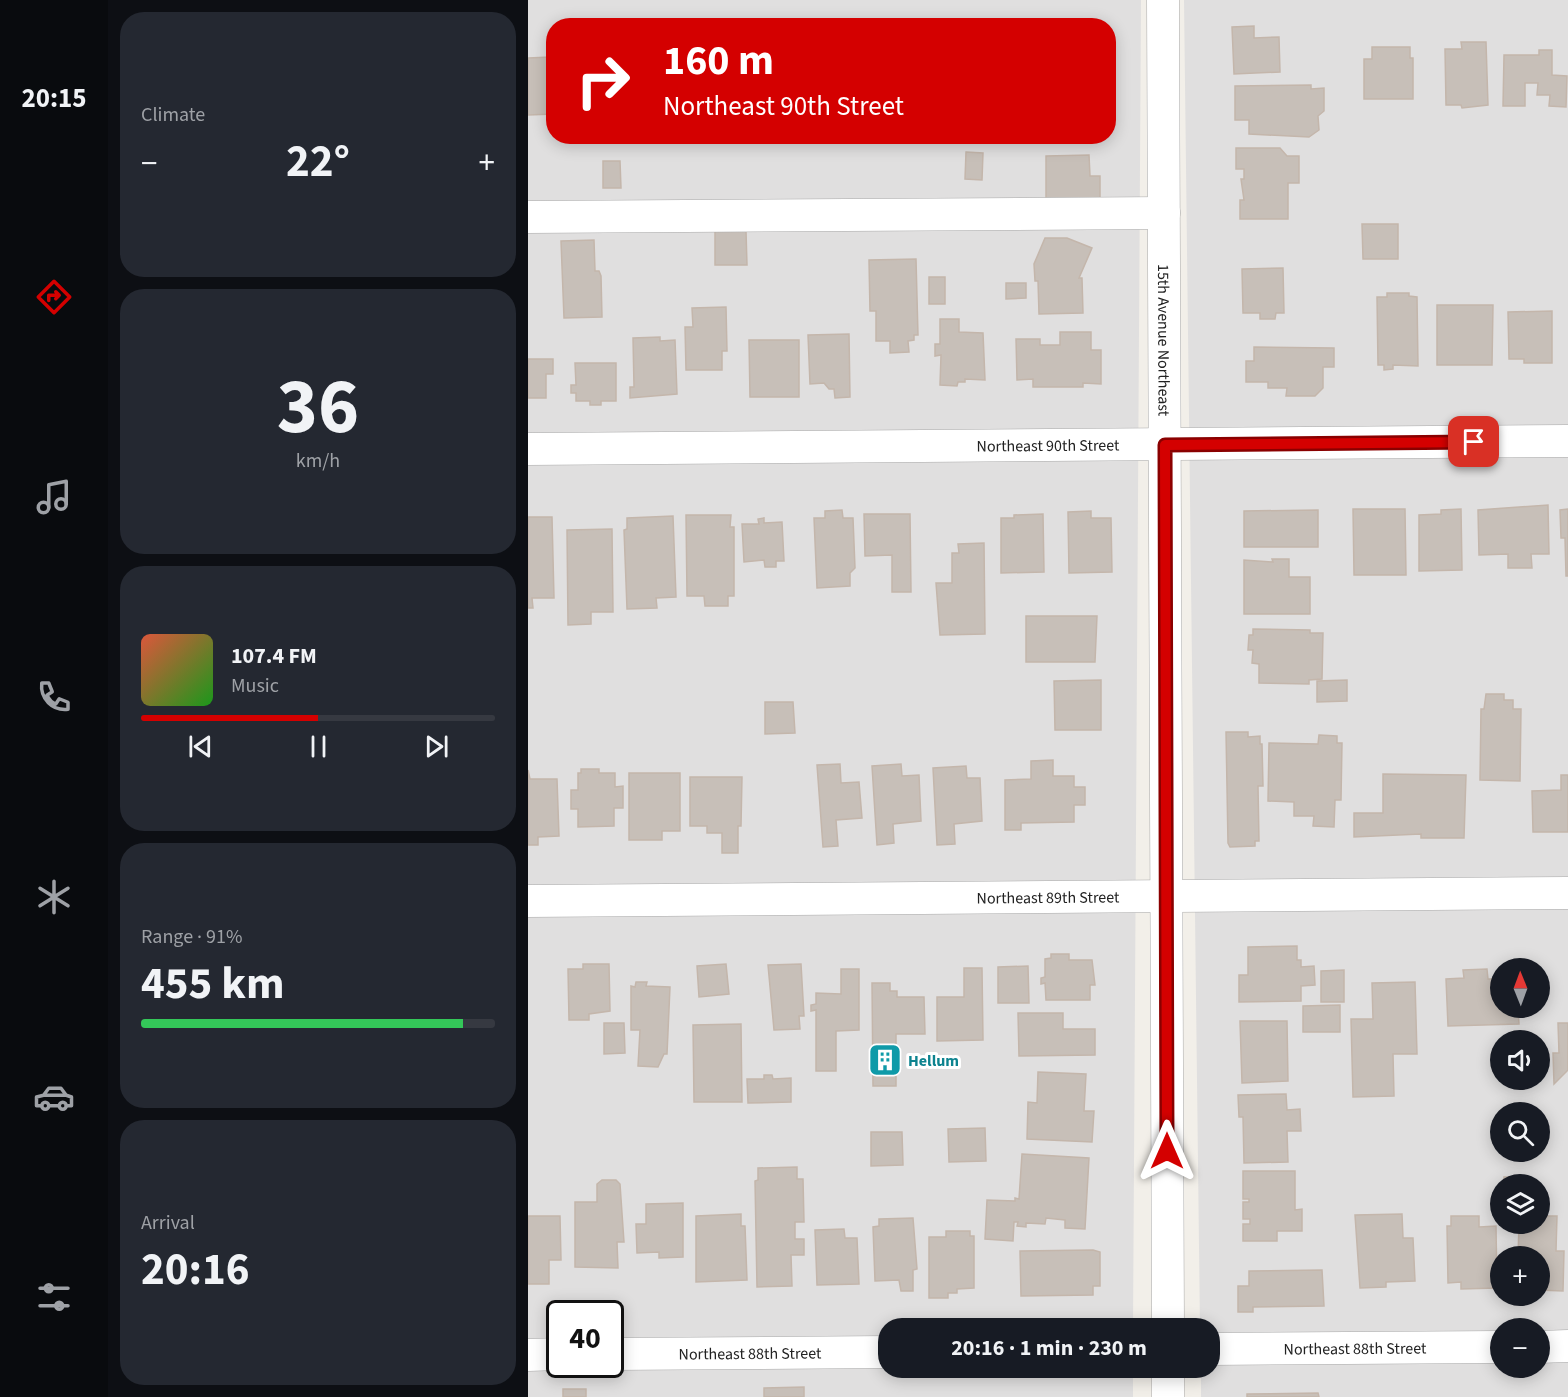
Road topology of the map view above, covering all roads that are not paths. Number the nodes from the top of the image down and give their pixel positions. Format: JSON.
{"nodes":[{"id":1,"x":1163,"y":0,"type":"edge"},
{"id":2,"x":1164,"y":213,"type":"junction"},
{"id":3,"x":528,"y":217,"type":"edge"},
{"id":4,"x":1568,"y":441,"type":"edge"},
{"id":5,"x":1165,"y":445,"type":"junction"},
{"id":6,"x":528,"y":449,"type":"edge"},
{"id":7,"x":1568,"y":893,"type":"edge"},
{"id":8,"x":1166,"y":896,"type":"junction"},
{"id":9,"x":528,"y":901,"type":"edge"},
{"id":10,"x":1168,"y":1318,"type":"edge"},
{"id":11,"x":1490,"y":1347,"type":"edge"},
{"id":12,"x":1550,"y":1347,"type":"edge"},
{"id":13,"x":1568,"y":1347,"type":"edge"},
{"id":14,"x":1220,"y":1349,"type":"edge"},
{"id":15,"x":878,"y":1352,"type":"edge"},
{"id":16,"x":546,"y":1354,"type":"edge"},
{"id":17,"x":624,"y":1354,"type":"edge"},
{"id":18,"x":528,"y":1355,"type":"edge"},
{"id":19,"x":1168,"y":1378,"type":"edge"},
{"id":20,"x":1168,"y":1397,"type":"edge"}],
"edges":[{"from":1,"to":2,"type":"street","name":"15th Avenue Northeast"},
{"from":2,"to":3,"type":"street"},
{"from":2,"to":5,"type":"street","name":"15th Avenue Northeast"},
{"from":4,"to":5,"type":"street","name":"Northeast 90th Street"},
{"from":5,"to":6,"type":"street","name":"Northeast 90th Street"},
{"from":5,"to":8,"type":"street","name":"15th Avenue Northeast"},
{"from":7,"to":8,"type":"street","name":"Northeast 89th Street"},
{"from":8,"to":9,"type":"street","name":"Northeast 89th Street"},
{"from":8,"to":10,"type":"street","name":"15th Avenue Northeast"},
{"from":11,"to":14,"type":"street","name":"Northeast 88th Street"},
{"from":12,"to":13,"type":"street"},
{"from":15,"to":17,"type":"street","name":"Northeast 88th Street"},
{"from":16,"to":18,"type":"street"},
{"from":19,"to":20,"type":"street"}]}
